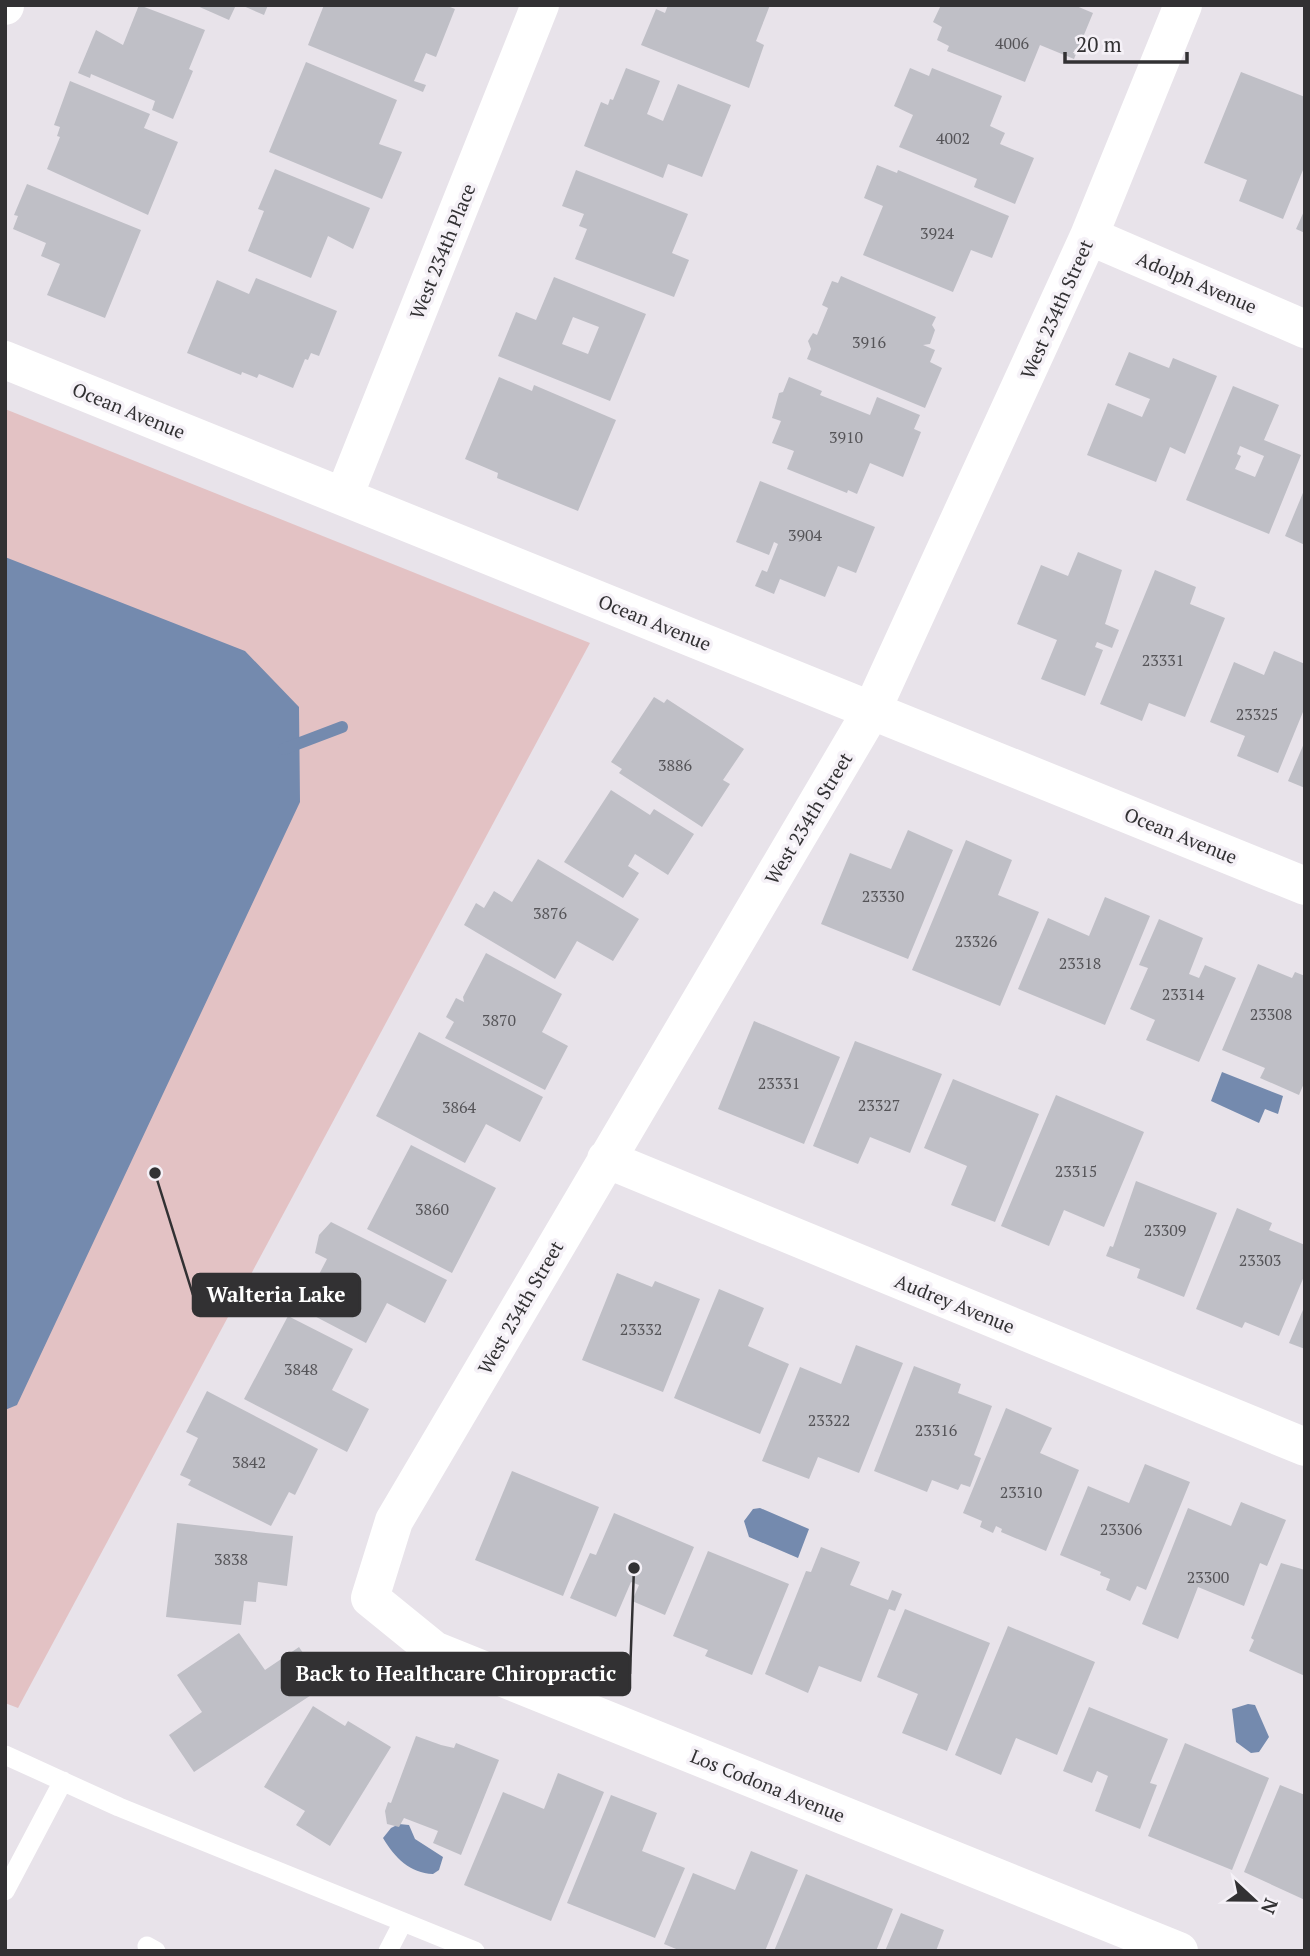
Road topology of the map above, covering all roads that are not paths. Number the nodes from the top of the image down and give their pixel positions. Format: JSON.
{"nodes":[{"id":1,"x":540,"y":5,"type":"edge"},
{"id":2,"x":1183,"y":5,"type":"edge"},
{"id":3,"x":1089,"y":236,"type":"junction"},
{"id":4,"x":1305,"y":329,"type":"edge"},
{"id":5,"x":5,"y":360,"type":"edge"},
{"id":6,"x":344,"y":496,"type":"junction"},
{"id":7,"x":872,"y":710,"type":"junction"},
{"id":8,"x":1305,"y":886,"type":"edge"},
{"id":9,"x":606,"y":1159,"type":"junction"},
{"id":10,"x":1305,"y":1447,"type":"edge"},
{"id":11,"x":370,"y":1598,"type":"joint"},
{"id":12,"x":5,"y":1755,"type":"edge"},
{"id":13,"x":64,"y":1782,"type":"junction"},
{"id":14,"x":5,"y":1891,"type":"edge"},
{"id":15,"x":403,"y":1922,"type":"junction"},
{"id":16,"x":388,"y":1951,"type":"edge"},
{"id":17,"x":475,"y":1951,"type":"edge"},
{"id":18,"x":1179,"y":1951,"type":"edge"}],
"edges":[{"from":1,"to":6,"type":"street","name":"West 234th Place"},
{"from":2,"to":3,"type":"street","name":"West 234th Street"},
{"from":3,"to":4,"type":"street","name":"Adolph Avenue"},
{"from":3,"to":7,"type":"street","name":"West 234th Street"},
{"from":5,"to":6,"type":"street","name":"Ocean Avenue"},
{"from":6,"to":7,"type":"street","name":"Ocean Avenue"},
{"from":7,"to":8,"type":"street","name":"Ocean Avenue"},
{"from":7,"to":9,"type":"street","name":"West 234th Street"},
{"from":9,"to":10,"type":"street","name":"Audrey Avenue"},
{"from":9,"to":11,"type":"street","name":"West 234th Street"},
{"from":11,"to":18,"type":"street","name":"Los Codona Avenue"},
{"from":12,"to":13,"type":"lane"},
{"from":13,"to":14,"type":"lane"},
{"from":13,"to":15,"type":"lane"},
{"from":15,"to":16,"type":"lane"},
{"from":15,"to":17,"type":"lane"}]}
